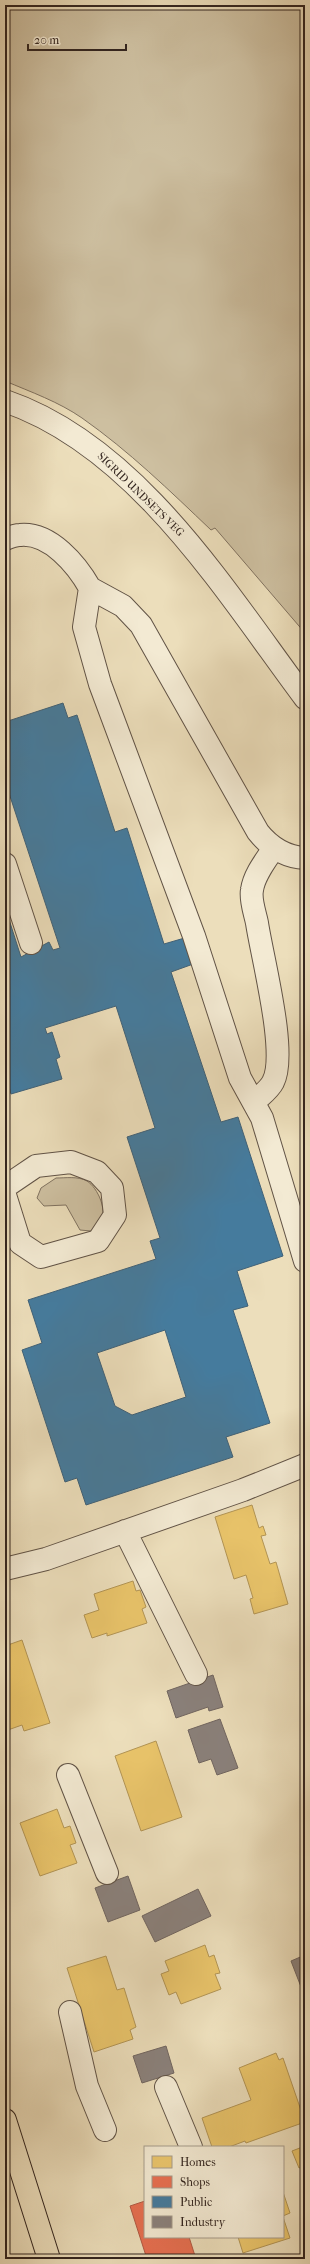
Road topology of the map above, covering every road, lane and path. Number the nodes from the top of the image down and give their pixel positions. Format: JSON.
{"nodes":[{"id":1,"x":5,"y":401,"type":"edge"},
{"id":2,"x":5,"y":539,"type":"edge"},
{"id":3,"x":90,"y":588,"type":"junction"},
{"id":4,"x":305,"y":698,"type":"edge"},
{"id":5,"x":274,"y":848,"type":"junction"},
{"id":6,"x":305,"y":858,"type":"edge"},
{"id":7,"x":5,"y":864,"type":"edge"},
{"id":8,"x":31,"y":943,"type":"dead end"},
{"id":9,"x":254,"y":1102,"type":"junction"},
{"id":10,"x":5,"y":1187,"type":"edge"},
{"id":11,"x":5,"y":1195,"type":"edge"},
{"id":12,"x":13,"y":1237,"type":"edge"},
{"id":13,"x":304,"y":1256,"type":"edge"},
{"id":14,"x":305,"y":1465,"type":"edge"},
{"id":15,"x":125,"y":1531,"type":"junction"},
{"id":16,"x":5,"y":1569,"type":"edge"},
{"id":17,"x":196,"y":1674,"type":"dead end"},
{"id":18,"x":68,"y":1775,"type":"dead end"},
{"id":19,"x":107,"y":1873,"type":"dead end"},
{"id":20,"x":70,"y":2012,"type":"dead end"},
{"id":21,"x":166,"y":2087,"type":"dead end"},
{"id":22,"x":5,"y":2120,"type":"edge"},
{"id":23,"x":105,"y":2130,"type":"dead end"},
{"id":24,"x":191,"y":2146,"type":"edge"},
{"id":25,"x":49,"y":2259,"type":"edge"}],
"edges":[{"from":1,"to":4,"type":"street","name":"SIGRID UNDSETS VEG"},
{"from":2,"to":3,"type":"street"},
{"from":3,"to":5,"type":"street"},
{"from":3,"to":9,"type":"street"},
{"from":5,"to":6,"type":"street"},
{"from":5,"to":9,"type":"street"},
{"from":7,"to":8,"type":"street"},
{"from":9,"to":13,"type":"street"},
{"from":10,"to":12,"type":"street"},
{"from":11,"to":12,"type":"street"},
{"from":14,"to":15,"type":"street"},
{"from":15,"to":16,"type":"street"},
{"from":15,"to":17,"type":"street"},
{"from":18,"to":19,"type":"street"},
{"from":20,"to":23,"type":"street"},
{"from":21,"to":24,"type":"street"},
{"from":22,"to":25,"type":"main road"}]}
